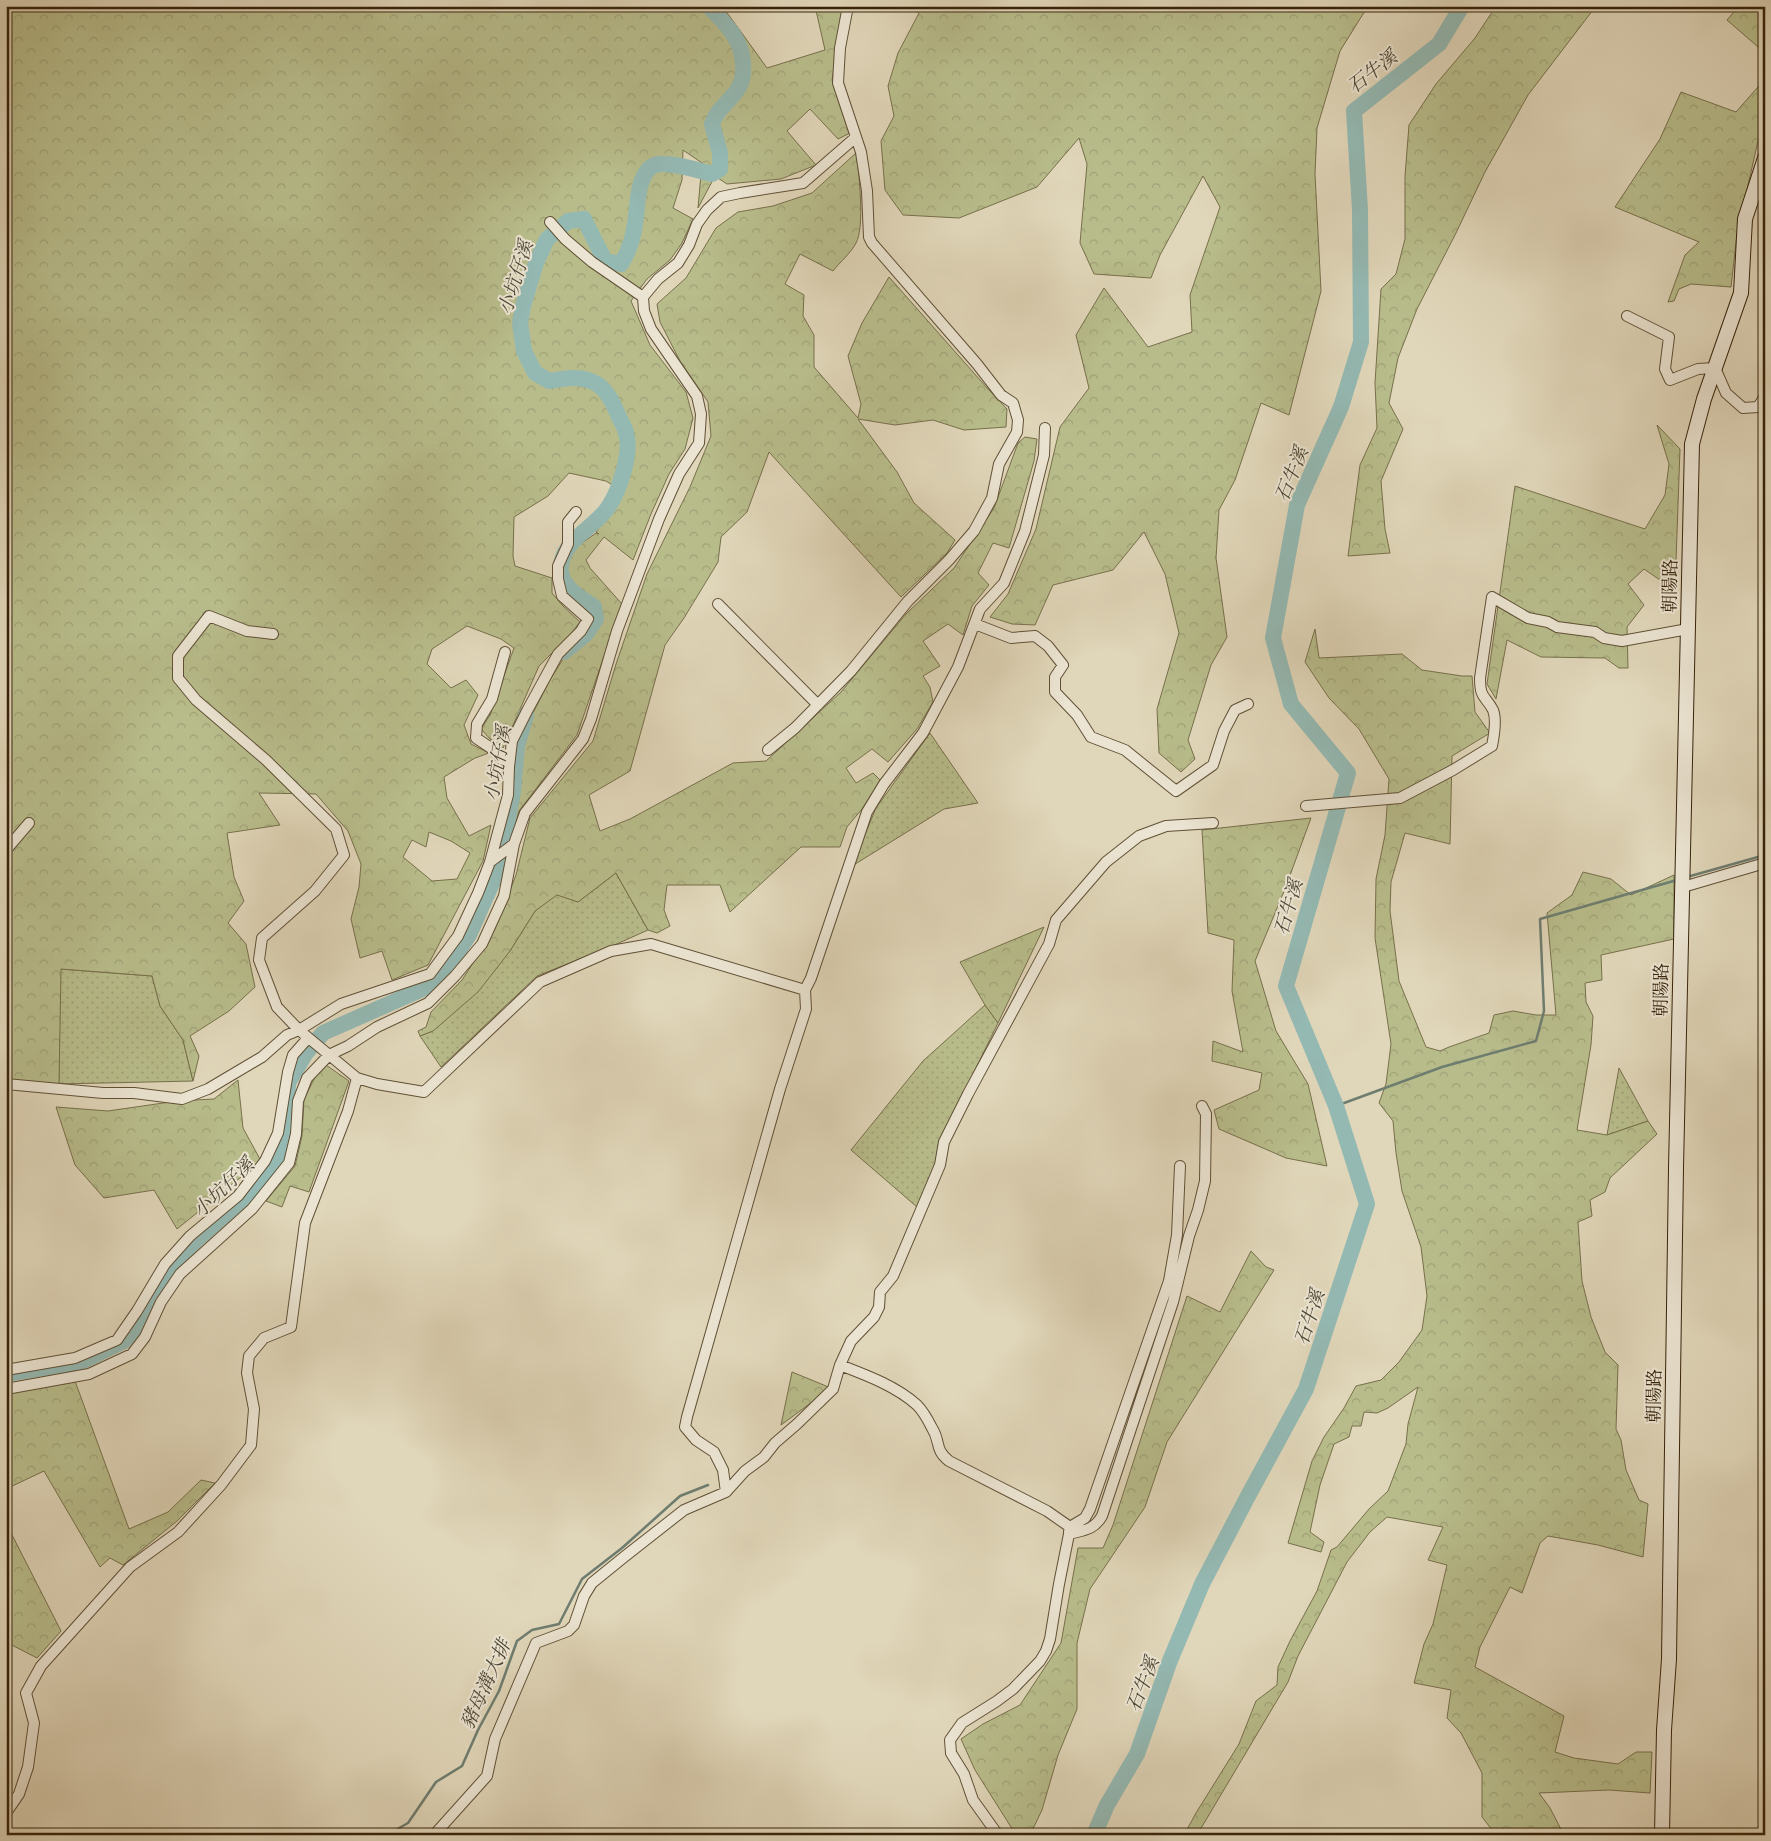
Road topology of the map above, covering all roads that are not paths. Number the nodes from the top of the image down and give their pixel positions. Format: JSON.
{"nodes":[{"id":1,"x":848,"y":6,"type":"edge"},
{"id":2,"x":856,"y":137,"type":"junction"},
{"id":3,"x":1765,"y":158,"type":"edge"},
{"id":4,"x":551,"y":224,"type":"dead end"},
{"id":5,"x":643,"y":297,"type":"junction"},
{"id":6,"x":1627,"y":316,"type":"dead end"},
{"id":7,"x":1715,"y":368,"type":"junction"},
{"id":8,"x":1765,"y":396,"type":"edge"},
{"id":9,"x":1045,"y":428,"type":"dead end"},
{"id":10,"x":576,"y":512,"type":"dead end"},
{"id":11,"x":718,"y":604,"type":"dead end"},
{"id":12,"x":974,"y":624,"type":"junction"},
{"id":13,"x":1688,"y":630,"type":"junction"},
{"id":14,"x":273,"y":634,"type":"dead end"},
{"id":15,"x":505,"y":652,"type":"dead end"},
{"id":16,"x":1248,"y":704,"type":"dead end"},
{"id":17,"x":818,"y":705,"type":"junction"},
{"id":18,"x":768,"y":750,"type":"dead end"},
{"id":19,"x":510,"y":767,"type":"junction"},
{"id":20,"x":1306,"y":806,"type":"dead end"},
{"id":21,"x":29,"y":823,"type":"dead end"},
{"id":22,"x":1213,"y":823,"type":"dead end"},
{"id":23,"x":514,"y":844,"type":"junction"},
{"id":24,"x":6,"y":850,"type":"edge"},
{"id":25,"x":490,"y":862,"type":"junction"},
{"id":26,"x":1765,"y":862,"type":"edge"},
{"id":27,"x":1682,"y":887,"type":"junction"},
{"id":28,"x":805,"y":990,"type":"junction"},
{"id":29,"x":299,"y":1030,"type":"junction"},
{"id":30,"x":308,"y":1038,"type":"junction"},
{"id":31,"x":329,"y":1055,"type":"junction"},
{"id":32,"x":357,"y":1078,"type":"junction"},
{"id":33,"x":6,"y":1084,"type":"edge"},
{"id":34,"x":1202,"y":1106,"type":"dead end"},
{"id":35,"x":1180,"y":1166,"type":"dead end"},
{"id":36,"x":840,"y":1365,"type":"junction"},
{"id":37,"x":6,"y":1370,"type":"edge"},
{"id":38,"x":6,"y":1388,"type":"edge"},
{"id":39,"x":726,"y":1492,"type":"junction"},
{"id":40,"x":1069,"y":1531,"type":"junction"},
{"id":41,"x":6,"y":1813,"type":"edge"},
{"id":42,"x":434,"y":1835,"type":"edge"},
{"id":43,"x":998,"y":1835,"type":"edge"},
{"id":44,"x":1662,"y":1835,"type":"edge"}],
"edges":[{"from":1,"to":2,"type":"street"},
{"from":2,"to":5,"type":"street"},
{"from":2,"to":17,"type":"street"},
{"from":3,"to":7,"type":"main road","name":"朝陽路"},
{"from":4,"to":5,"type":"street"},
{"from":5,"to":23,"type":"street"},
{"from":6,"to":7,"type":"street"},
{"from":7,"to":8,"type":"street"},
{"from":7,"to":13,"type":"main road","name":"朝陽路"},
{"from":9,"to":12,"type":"street"},
{"from":10,"to":19,"type":"street"},
{"from":11,"to":17,"type":"street"},
{"from":12,"to":16,"type":"street"},
{"from":12,"to":28,"type":"street"},
{"from":13,"to":20,"type":"street"},
{"from":13,"to":27,"type":"main road","name":"朝陽路"},
{"from":14,"to":29,"type":"street"},
{"from":15,"to":19,"type":"street"},
{"from":17,"to":18,"type":"street"},
{"from":19,"to":25,"type":"street"},
{"from":21,"to":24,"type":"street"},
{"from":22,"to":36,"type":"street"},
{"from":23,"to":25,"type":"street"},
{"from":23,"to":31,"type":"street"},
{"from":25,"to":29,"type":"street"},
{"from":26,"to":27,"type":"street"},
{"from":27,"to":44,"type":"main road","name":"朝陽路"},
{"from":28,"to":32,"type":"street"},
{"from":28,"to":39,"type":"street"},
{"from":29,"to":30,"type":"street"},
{"from":29,"to":33,"type":"street"},
{"from":30,"to":31,"type":"street"},
{"from":30,"to":37,"type":"street"},
{"from":31,"to":32,"type":"street"},
{"from":31,"to":38,"type":"street"},
{"from":32,"to":41,"type":"street"},
{"from":34,"to":40,"type":"street"},
{"from":35,"to":40,"type":"street"},
{"from":36,"to":39,"type":"street"},
{"from":36,"to":40,"type":"street"},
{"from":39,"to":42,"type":"street"},
{"from":40,"to":43,"type":"street"}]}
